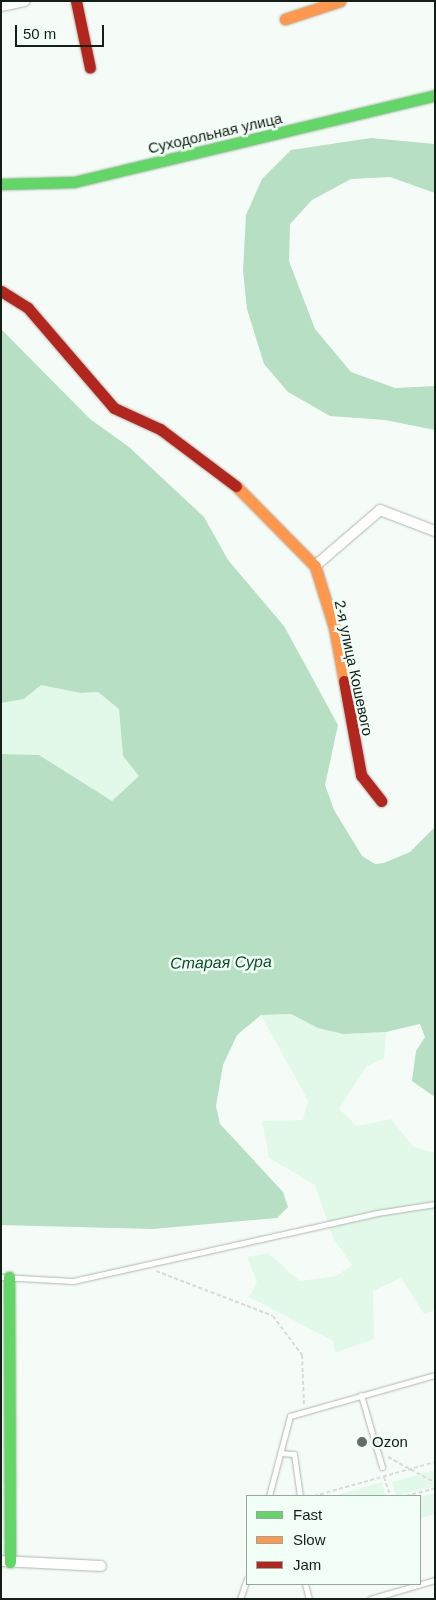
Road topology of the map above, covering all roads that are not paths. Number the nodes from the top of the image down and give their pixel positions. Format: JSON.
{"nodes":[{"id":1,"x":24,"y":1,"type":"edge"},
{"id":2,"x":76,"y":1,"type":"edge"},
{"id":3,"x":340,"y":1,"type":"edge"},
{"id":4,"x":1,"y":6,"type":"edge"},
{"id":5,"x":285,"y":19,"type":"dead end"},
{"id":6,"x":90,"y":68,"type":"dead end"},
{"id":7,"x":435,"y":95,"type":"edge"},
{"id":8,"x":1,"y":184,"type":"edge"},
{"id":9,"x":1,"y":292,"type":"edge"},
{"id":10,"x":435,"y":532,"type":"edge"},
{"id":11,"x":314,"y":566,"type":"junction"},
{"id":12,"x":381,"y":801,"type":"dead end"},
{"id":13,"x":435,"y":1204,"type":"edge"},
{"id":14,"x":5,"y":1277,"type":"edge"},
{"id":15,"x":435,"y":1375,"type":"edge"},
{"id":16,"x":361,"y":1395,"type":"junction"},
{"id":17,"x":280,"y":1453,"type":"junction"},
{"id":18,"x":382,"y":1467,"type":"road end"},
{"id":19,"x":269,"y":1495,"type":"edge"},
{"id":20,"x":300,"y":1495,"type":"edge"},
{"id":21,"x":6,"y":1561,"type":"edge"},
{"id":22,"x":101,"y":1566,"type":"dead end"},
{"id":23,"x":435,"y":1580,"type":"edge"},
{"id":24,"x":246,"y":1583,"type":"edge"},
{"id":25,"x":421,"y":1584,"type":"edge"},
{"id":26,"x":305,"y":1585,"type":"edge"},
{"id":27,"x":418,"y":1585,"type":"edge"},
{"id":28,"x":240,"y":1599,"type":"edge"},
{"id":29,"x":309,"y":1599,"type":"edge"},
{"id":30,"x":370,"y":1599,"type":"edge"}],
"edges":[{"from":1,"to":4,"type":"street"},
{"from":2,"to":6,"type":"street"},
{"from":3,"to":5,"type":"street"},
{"from":7,"to":8,"type":"street","name":"Суходольная улица"},
{"from":9,"to":11,"type":"street","name":"2-я улица Кошевого"},
{"from":10,"to":11,"type":"street"},
{"from":11,"to":12,"type":"street","name":"2-я улица Кошевого"},
{"from":13,"to":14,"type":"lane"},
{"from":14,"to":21,"type":"street"},
{"from":15,"to":16,"type":"lane"},
{"from":16,"to":17,"type":"lane"},
{"from":16,"to":18,"type":"lane"},
{"from":17,"to":19,"type":"lane"},
{"from":17,"to":20,"type":"lane"},
{"from":21,"to":22,"type":"street"},
{"from":23,"to":25,"type":"lane"},
{"from":24,"to":28,"type":"lane"},
{"from":26,"to":29,"type":"lane"},
{"from":27,"to":30,"type":"lane"}]}
